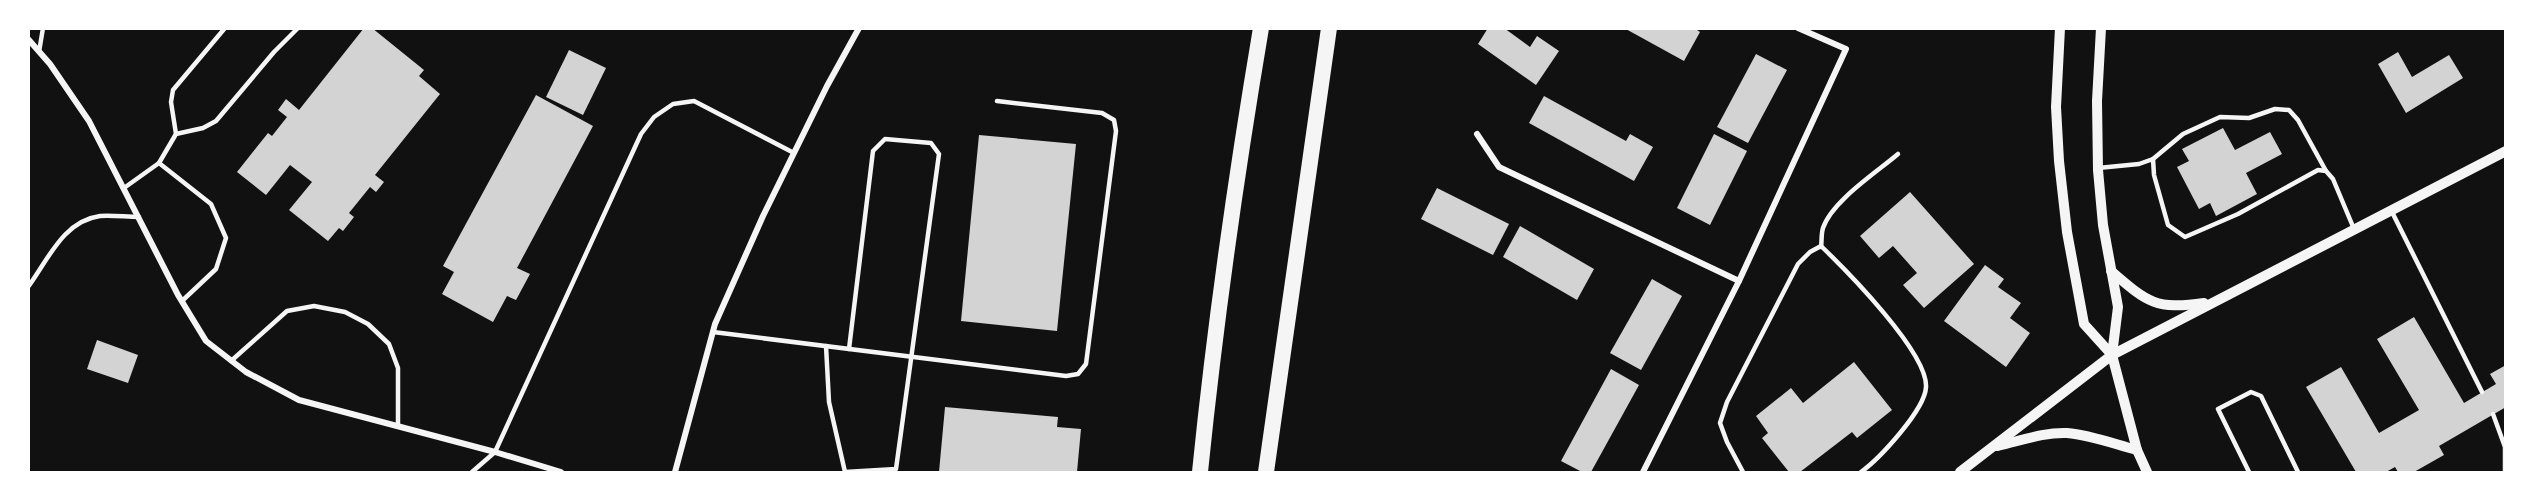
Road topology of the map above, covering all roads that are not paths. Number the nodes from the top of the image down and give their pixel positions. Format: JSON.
{"nodes":[{"id":1,"x":44,"y":28,"type":"edge"},
{"id":2,"x":225,"y":28,"type":"edge"},
{"id":3,"x":298,"y":28,"type":"edge"},
{"id":4,"x":859,"y":28,"type":"edge"},
{"id":5,"x":1261,"y":28,"type":"edge"},
{"id":6,"x":1798,"y":28,"type":"edge"},
{"id":7,"x":2060,"y":28,"type":"edge"},
{"id":8,"x":2101,"y":28,"type":"edge"},
{"id":9,"x":1328,"y":32,"type":"edge"},
{"id":10,"x":28,"y":39,"type":"edge"},
{"id":11,"x":39,"y":52,"type":"junction"},
{"id":12,"x":997,"y":101,"type":"dead end"},
{"id":13,"x":177,"y":134,"type":"junction"},
{"id":14,"x":1477,"y":134,"type":"dead end"},
{"id":15,"x":2505,"y":151,"type":"edge"},
{"id":16,"x":794,"y":153,"type":"junction"},
{"id":17,"x":1898,"y":154,"type":"dead end"},
{"id":18,"x":2153,"y":159,"type":"junction"},
{"id":19,"x":159,"y":163,"type":"junction"},
{"id":20,"x":2098,"y":168,"type":"junction"},
{"id":21,"x":2326,"y":171,"type":"junction"},
{"id":22,"x":124,"y":188,"type":"junction"},
{"id":23,"x":2391,"y":210,"type":"junction"},
{"id":24,"x":138,"y":218,"type":"junction"},
{"id":25,"x":2355,"y":229,"type":"junction"},
{"id":26,"x":1821,"y":247,"type":"junction"},
{"id":27,"x":2111,"y":271,"type":"junction"},
{"id":28,"x":1739,"y":281,"type":"junction"},
{"id":29,"x":28,"y":287,"type":"edge"},
{"id":30,"x":182,"y":301,"type":"junction"},
{"id":31,"x":2214,"y":302,"type":"junction"},
{"id":32,"x":713,"y":332,"type":"junction"},
{"id":33,"x":826,"y":346,"type":"junction"},
{"id":34,"x":849,"y":349,"type":"junction"},
{"id":35,"x":2112,"y":355,"type":"junction"},
{"id":36,"x":912,"y":357,"type":"junction"},
{"id":37,"x":231,"y":361,"type":"junction"},
{"id":38,"x":2482,"y":392,"type":"dead end"},
{"id":39,"x":2493,"y":414,"type":"dead end"},
{"id":40,"x":398,"y":426,"type":"junction"},
{"id":41,"x":1994,"y":447,"type":"junction"},
{"id":42,"x":2137,"y":450,"type":"junction"},
{"id":43,"x":495,"y":452,"type":"junction"},
{"id":44,"x":1869,"y":466,"type":"junction"},
{"id":45,"x":896,"y":471,"type":"edge"},
{"id":46,"x":472,"y":472,"type":"edge"},
{"id":47,"x":561,"y":472,"type":"edge"},
{"id":48,"x":675,"y":472,"type":"edge"},
{"id":49,"x":1200,"y":472,"type":"edge"},
{"id":50,"x":1266,"y":472,"type":"edge"},
{"id":51,"x":1643,"y":472,"type":"edge"},
{"id":52,"x":1743,"y":472,"type":"edge"},
{"id":53,"x":1861,"y":472,"type":"edge"},
{"id":54,"x":1874,"y":472,"type":"edge"},
{"id":55,"x":1960,"y":472,"type":"edge"},
{"id":56,"x":2147,"y":472,"type":"edge"},
{"id":57,"x":2249,"y":472,"type":"edge"},
{"id":58,"x":2298,"y":472,"type":"edge"},
{"id":59,"x":2505,"y":472,"type":"edge"}],
"edges":[{"from":1,"to":11,"type":"lane"},
{"from":2,"to":13,"type":"lane"},
{"from":3,"to":13,"type":"lane"},
{"from":4,"to":16,"type":"street"},
{"from":5,"to":49,"type":"highway"},
{"from":6,"to":28,"type":"street"},
{"from":7,"to":35,"type":"street"},
{"from":8,"to":20,"type":"street"},
{"from":9,"to":50,"type":"highway"},
{"from":10,"to":11,"type":"street"},
{"from":11,"to":22,"type":"street"},
{"from":12,"to":36,"type":"lane"},
{"from":13,"to":19,"type":"lane"},
{"from":14,"to":28,"type":"street"},
{"from":15,"to":23,"type":"street"},
{"from":16,"to":32,"type":"street"},
{"from":16,"to":43,"type":"lane"},
{"from":17,"to":26,"type":"lane"},
{"from":18,"to":20,"type":"lane"},
{"from":18,"to":21,"type":"lane"},
{"from":18,"to":21,"type":"lane"},
{"from":19,"to":22,"type":"lane"},
{"from":19,"to":30,"type":"lane"},
{"from":20,"to":27,"type":"street"},
{"from":21,"to":25,"type":"lane"},
{"from":22,"to":24,"type":"street"},
{"from":23,"to":25,"type":"street"},
{"from":23,"to":38,"type":"lane"},
{"from":24,"to":29,"type":"lane"},
{"from":24,"to":30,"type":"street"},
{"from":25,"to":31,"type":"street"},
{"from":26,"to":44,"type":"lane"},
{"from":26,"to":52,"type":"lane"},
{"from":27,"to":31,"type":"street"},
{"from":27,"to":35,"type":"street"},
{"from":28,"to":51,"type":"street"},
{"from":30,"to":37,"type":"street"},
{"from":31,"to":35,"type":"street"},
{"from":32,"to":33,"type":"lane"},
{"from":32,"to":48,"type":"street"},
{"from":33,"to":34,"type":"lane"},
{"from":33,"to":45,"type":"lane"},
{"from":34,"to":36,"type":"lane"},
{"from":34,"to":36,"type":"lane"},
{"from":35,"to":41,"type":"street"},
{"from":35,"to":42,"type":"street"},
{"from":36,"to":45,"type":"lane"},
{"from":37,"to":40,"type":"street"},
{"from":37,"to":40,"type":"lane"},
{"from":39,"to":59,"type":"lane"},
{"from":40,"to":43,"type":"street"},
{"from":41,"to":42,"type":"street"},
{"from":41,"to":55,"type":"street"},
{"from":42,"to":56,"type":"street"},
{"from":43,"to":46,"type":"lane"},
{"from":43,"to":47,"type":"street"},
{"from":44,"to":53,"type":"lane"},
{"from":44,"to":54,"type":"lane"},
{"from":57,"to":58,"type":"lane"}]}
